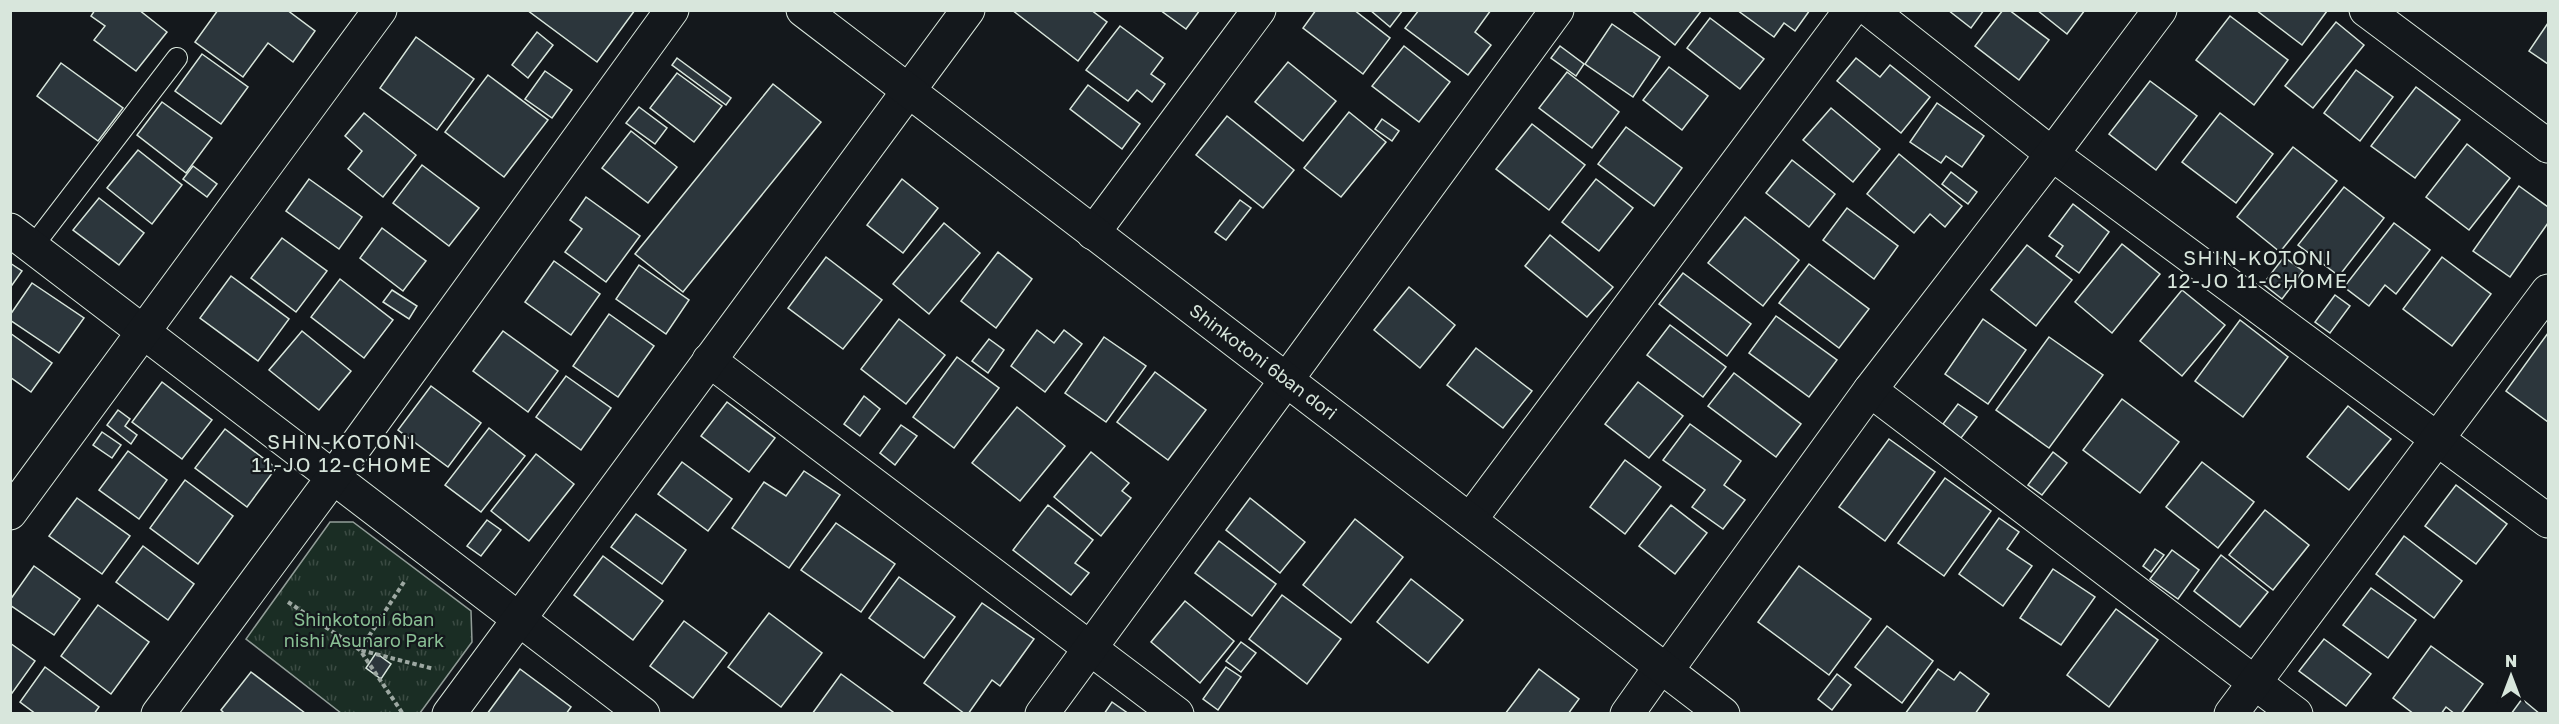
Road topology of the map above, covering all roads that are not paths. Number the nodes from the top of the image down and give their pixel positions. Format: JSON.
{"nodes":[{"id":1,"x":380,"y":10,"type":"edge"},
{"id":2,"x":672,"y":10,"type":"edge"},
{"id":3,"x":803,"y":10,"type":"edge"},
{"id":4,"x":968,"y":10,"type":"edge"},
{"id":5,"x":1259,"y":10,"type":"edge"},
{"id":6,"x":1557,"y":10,"type":"edge"},
{"id":7,"x":1851,"y":10,"type":"edge"},
{"id":8,"x":1870,"y":10,"type":"edge"},
{"id":9,"x":2160,"y":10,"type":"edge"},
{"id":10,"x":2366,"y":10,"type":"edge"},
{"id":11,"x":177,"y":58,"type":"dead end"},
{"id":12,"x":908,"y":91,"type":"junction"},
{"id":13,"x":2548,"y":146,"type":"edge"},
{"id":14,"x":2052,"y":154,"type":"junction"},
{"id":15,"x":1094,"y":232,"type":"junction"},
{"id":16,"x":22,"y":238,"type":"edge"},
{"id":17,"x":2548,"y":291,"type":"edge"},
{"id":18,"x":144,"y":331,"type":"junction"},
{"id":19,"x":709,"y":360,"type":"junction"},
{"id":20,"x":1287,"y":380,"type":"junction"},
{"id":21,"x":1870,"y":390,"type":"junction"},
{"id":22,"x":2437,"y":437,"type":"junction"},
{"id":23,"x":334,"y":476,"type":"junction"},
{"id":24,"x":10,"y":513,"type":"edge"},
{"id":25,"x":1470,"y":520,"type":"junction"},
{"id":26,"x":2548,"y":521,"type":"edge"},
{"id":27,"x":518,"y":619,"type":"junction"},
{"id":28,"x":1091,"y":648,"type":"junction"},
{"id":29,"x":1664,"y":668,"type":"junction"},
{"id":30,"x":2254,"y":683,"type":"junction"},
{"id":31,"x":158,"y":714,"type":"edge"},
{"id":32,"x":449,"y":714,"type":"edge"},
{"id":33,"x":643,"y":714,"type":"edge"},
{"id":34,"x":1042,"y":714,"type":"edge"},
{"id":35,"x":1176,"y":714,"type":"edge"},
{"id":36,"x":1627,"y":714,"type":"edge"},
{"id":37,"x":1723,"y":714,"type":"edge"},
{"id":38,"x":2231,"y":714,"type":"edge"},
{"id":39,"x":2296,"y":714,"type":"edge"}],
"edges":[{"from":1,"to":18,"type":"street"},
{"from":2,"to":23,"type":"street"},
{"from":3,"to":12,"type":"street","name":"Shinkotoni 6ban dori"},
{"from":4,"to":12,"type":"street"},
{"from":5,"to":15,"type":"street"},
{"from":6,"to":20,"type":"street"},
{"from":7,"to":25,"type":"street"},
{"from":8,"to":14,"type":"street"},
{"from":9,"to":14,"type":"street"},
{"from":10,"to":13,"type":"street"},
{"from":11,"to":16,"type":"lane"},
{"from":12,"to":15,"type":"street","name":"Shinkotoni 6ban dori"},
{"from":12,"to":19,"type":"street"},
{"from":14,"to":21,"type":"street"},
{"from":14,"to":22,"type":"street"},
{"from":15,"to":20,"type":"street","name":"Shinkotoni 6ban dori"},
{"from":16,"to":18,"type":"street"},
{"from":17,"to":22,"type":"street"},
{"from":18,"to":23,"type":"street"},
{"from":18,"to":24,"type":"street"},
{"from":19,"to":27,"type":"street"},
{"from":19,"to":28,"type":"street"},
{"from":20,"to":25,"type":"street","name":"Shinkotoni 6ban dori"},
{"from":20,"to":28,"type":"street"},
{"from":21,"to":29,"type":"street"},
{"from":21,"to":30,"type":"street"},
{"from":22,"to":26,"type":"street"},
{"from":22,"to":30,"type":"street"},
{"from":23,"to":27,"type":"street"},
{"from":23,"to":31,"type":"street"},
{"from":25,"to":29,"type":"street","name":"Shinkotoni 6ban dori"},
{"from":27,"to":32,"type":"street"},
{"from":27,"to":33,"type":"street"},
{"from":28,"to":34,"type":"street"},
{"from":28,"to":35,"type":"street"},
{"from":29,"to":36,"type":"street"},
{"from":29,"to":37,"type":"street","name":"Shinkotoni 6ban dori"},
{"from":30,"to":38,"type":"street"},
{"from":30,"to":39,"type":"street"}]}
